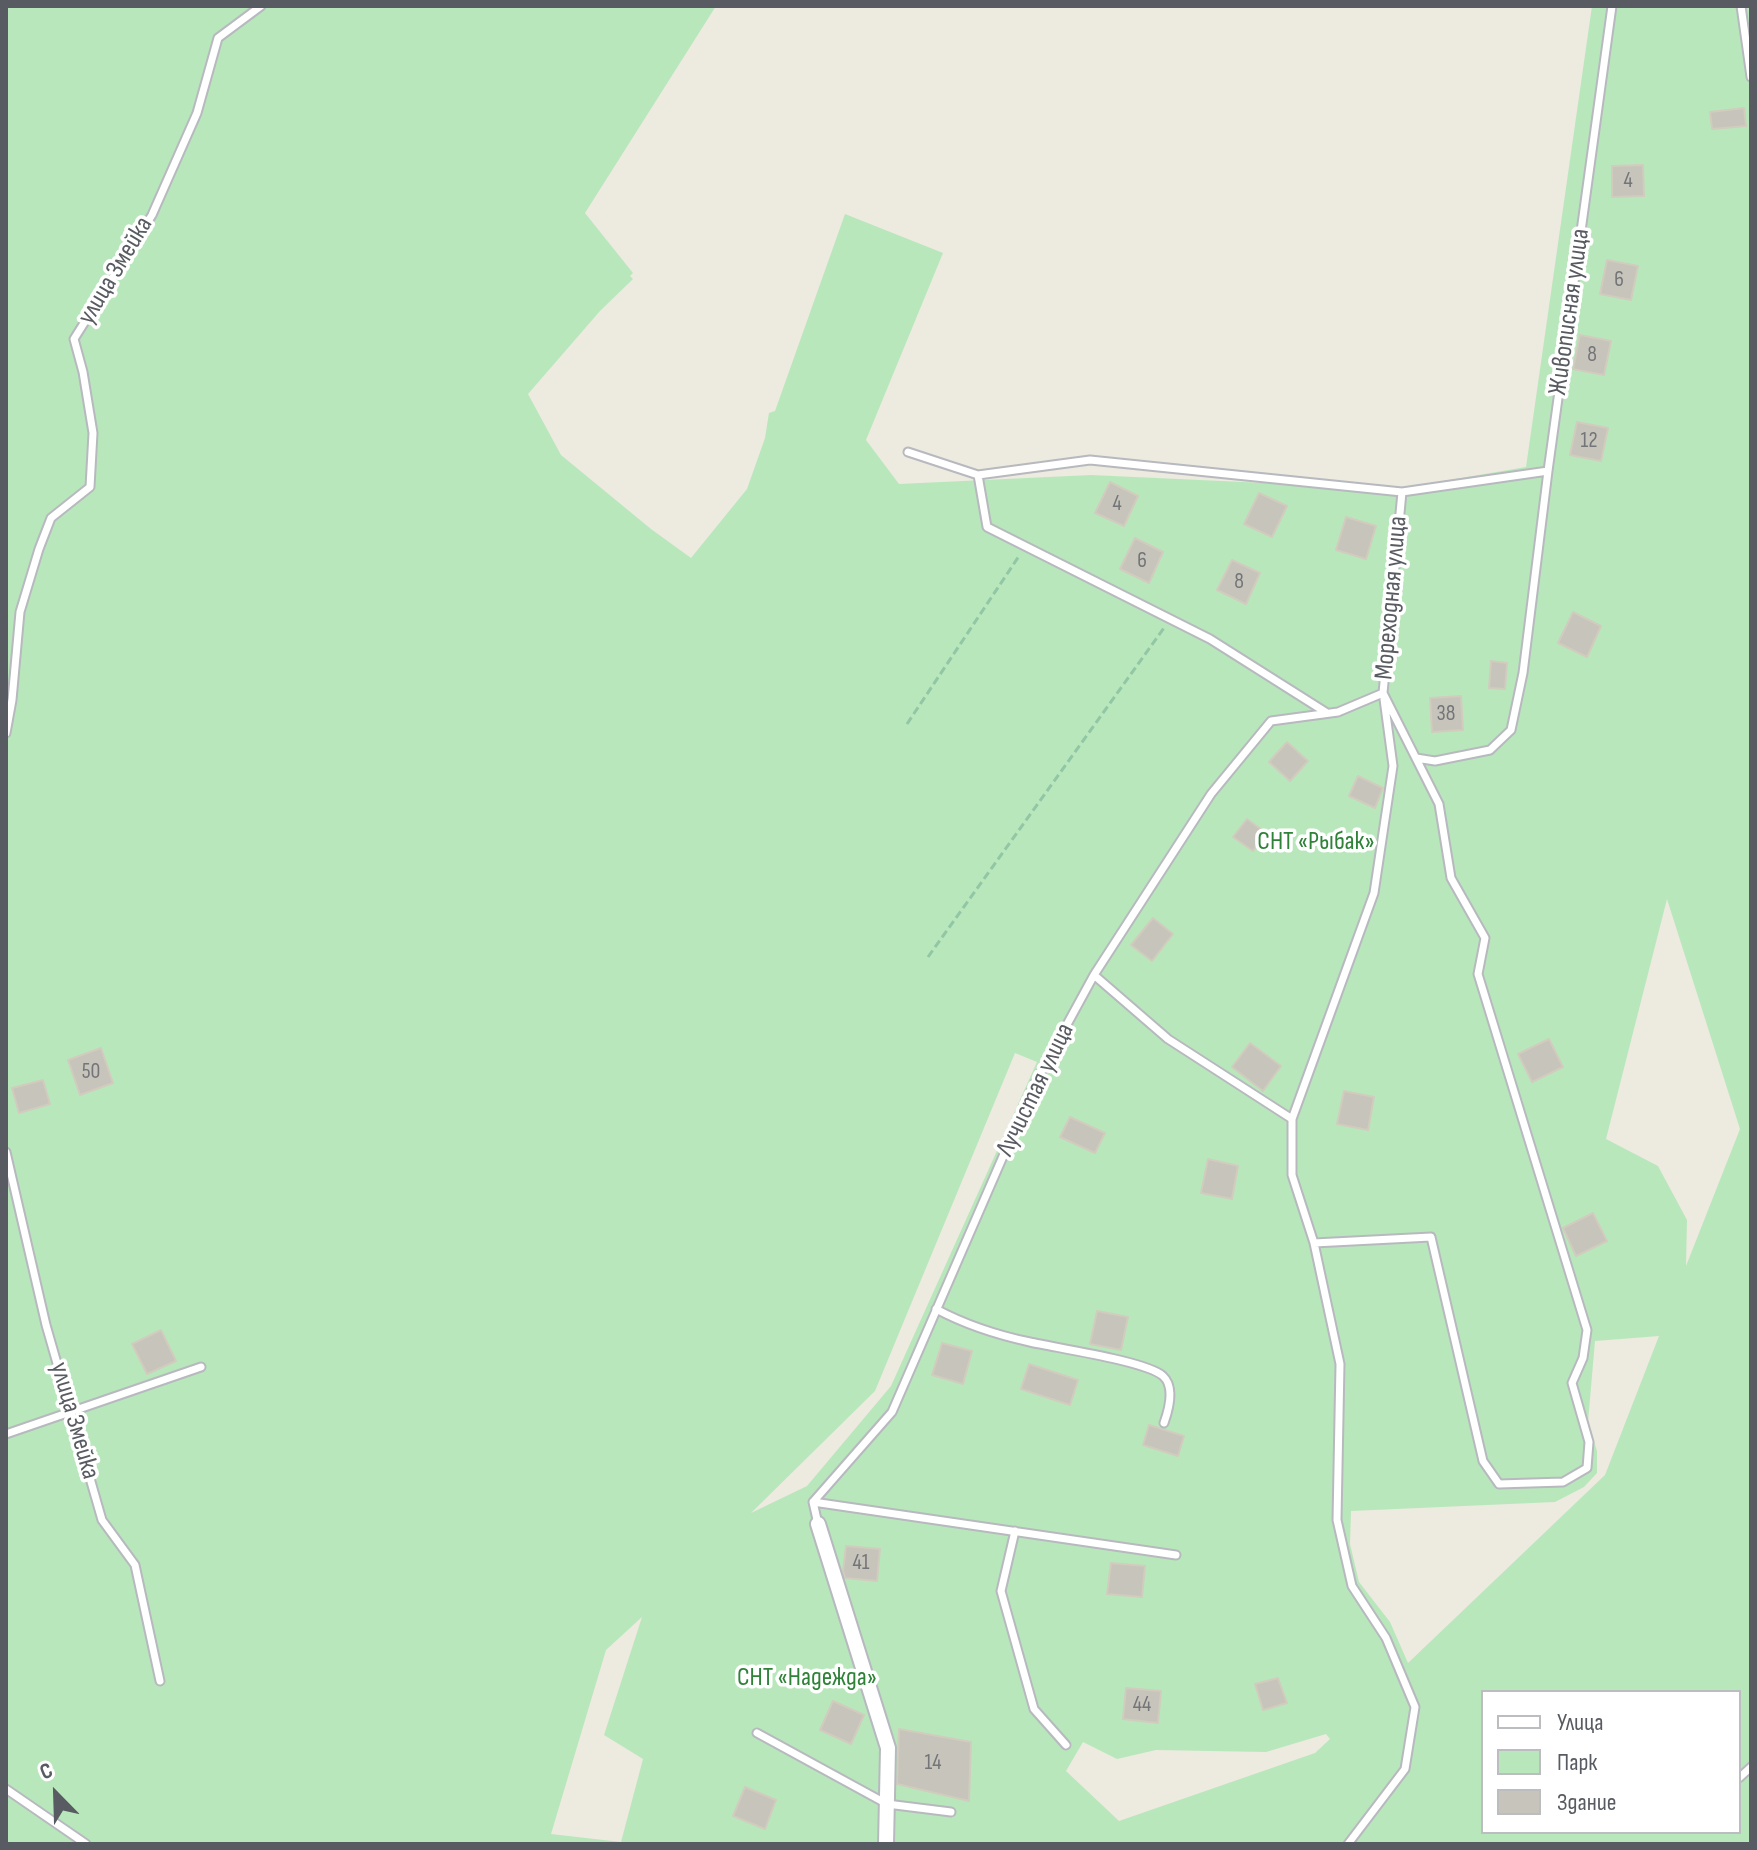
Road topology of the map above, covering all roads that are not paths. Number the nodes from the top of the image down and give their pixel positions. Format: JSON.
{"nodes":[{"id":1,"x":261,"y":6,"type":"edge"},
{"id":2,"x":1612,"y":6,"type":"edge"},
{"id":3,"x":1741,"y":6,"type":"edge"},
{"id":4,"x":1751,"y":77,"type":"edge"},
{"id":5,"x":908,"y":452,"type":"dead end"},
{"id":6,"x":1548,"y":471,"type":"junction"},
{"id":7,"x":978,"y":475,"type":"junction"},
{"id":8,"x":1402,"y":492,"type":"junction"},
{"id":9,"x":1383,"y":693,"type":"junction"},
{"id":10,"x":1327,"y":713,"type":"junction"},
{"id":11,"x":6,"y":733,"type":"edge"},
{"id":12,"x":1416,"y":758,"type":"junction"},
{"id":13,"x":1094,"y":975,"type":"junction"},
{"id":14,"x":1292,"y":1119,"type":"junction"},
{"id":15,"x":6,"y":1152,"type":"edge"},
{"id":16,"x":1314,"y":1243,"type":"junction"},
{"id":17,"x":936,"y":1309,"type":"junction"},
{"id":18,"x":201,"y":1367,"type":"dead end"},
{"id":19,"x":71,"y":1410,"type":"junction"},
{"id":20,"x":1164,"y":1423,"type":"dead end"},
{"id":21,"x":6,"y":1434,"type":"edge"},
{"id":22,"x":813,"y":1502,"type":"junction"},
{"id":23,"x":818,"y":1524,"type":"joint"},
{"id":24,"x":1015,"y":1531,"type":"junction"},
{"id":25,"x":1176,"y":1555,"type":"dead end"},
{"id":26,"x":160,"y":1681,"type":"dead end"},
{"id":27,"x":757,"y":1733,"type":"dead end"},
{"id":28,"x":1066,"y":1745,"type":"dead end"},
{"id":29,"x":6,"y":1789,"type":"edge"},
{"id":30,"x":887,"y":1804,"type":"junction"},
{"id":31,"x":951,"y":1812,"type":"dead end"},
{"id":32,"x":86,"y":1844,"type":"edge"},
{"id":33,"x":886,"y":1844,"type":"edge"},
{"id":34,"x":1348,"y":1844,"type":"edge"}],
"edges":[{"from":1,"to":11,"type":"lane","name":"улица Змейка"},
{"from":2,"to":6,"type":"lane","name":"Живописная улица"},
{"from":3,"to":4,"type":"lane"},
{"from":5,"to":7,"type":"lane"},
{"from":6,"to":8,"type":"lane"},
{"from":6,"to":12,"type":"lane","name":"Живописная улица"},
{"from":7,"to":8,"type":"lane"},
{"from":7,"to":10,"type":"lane"},
{"from":8,"to":9,"type":"lane","name":"Мореходная улица"},
{"from":9,"to":10,"type":"lane","name":"Мореходная улица"},
{"from":9,"to":12,"type":"lane"},
{"from":9,"to":14,"type":"lane"},
{"from":10,"to":13,"type":"lane","name":"Лучистая улица"},
{"from":12,"to":16,"type":"lane"},
{"from":13,"to":14,"type":"lane"},
{"from":13,"to":17,"type":"lane","name":"Лучистая улица"},
{"from":14,"to":16,"type":"lane"},
{"from":15,"to":19,"type":"lane","name":"улица Змейка"},
{"from":16,"to":34,"type":"lane"},
{"from":17,"to":20,"type":"lane"},
{"from":17,"to":22,"type":"lane","name":"Лучистая улица"},
{"from":18,"to":19,"type":"lane"},
{"from":19,"to":21,"type":"lane"},
{"from":19,"to":26,"type":"lane","name":"улица Змейка"},
{"from":22,"to":23,"type":"lane"},
{"from":22,"to":24,"type":"lane"},
{"from":23,"to":30,"type":"street"},
{"from":24,"to":25,"type":"lane"},
{"from":24,"to":28,"type":"lane"},
{"from":27,"to":30,"type":"lane"},
{"from":29,"to":32,"type":"lane"},
{"from":30,"to":31,"type":"lane"},
{"from":30,"to":33,"type":"street"}]}
